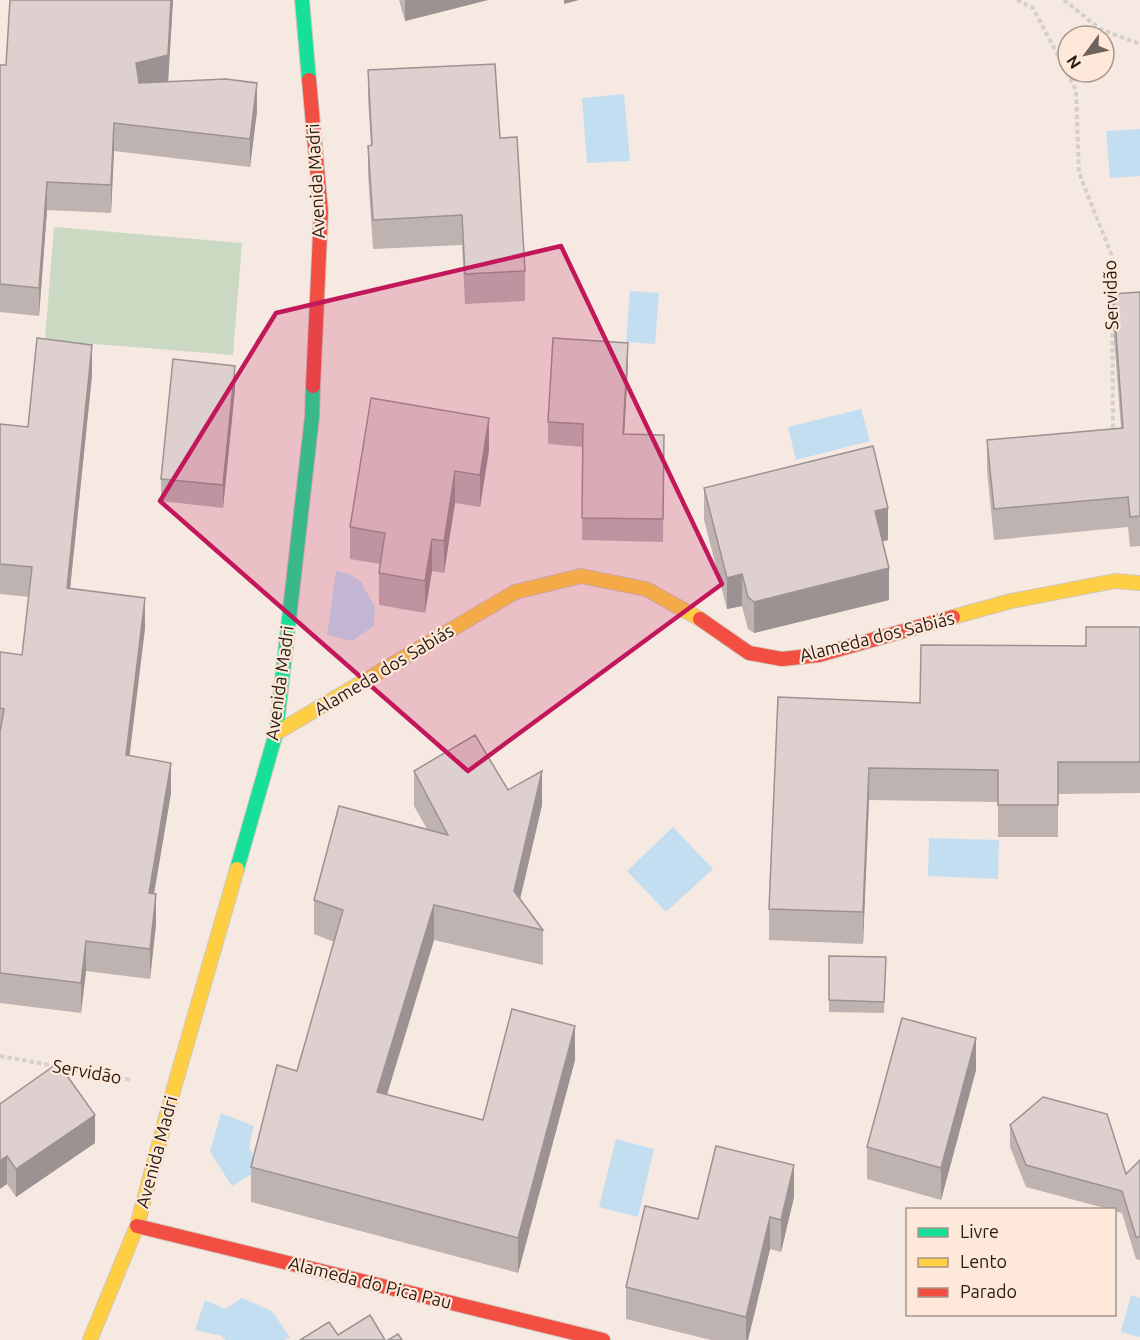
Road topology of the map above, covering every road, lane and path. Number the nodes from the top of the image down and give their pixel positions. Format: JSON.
{"nodes":[{"id":1,"x":302,"y":0,"type":"edge"},
{"id":2,"x":1017,"y":0,"type":"edge"},
{"id":3,"x":1064,"y":0,"type":"edge"},
{"id":4,"x":1140,"y":44,"type":"edge"},
{"id":5,"x":1114,"y":442,"type":"edge"},
{"id":6,"x":1140,"y":583,"type":"edge"},
{"id":7,"x":276,"y":733,"type":"junction"},
{"id":8,"x":0,"y":1056,"type":"edge"},
{"id":9,"x":174,"y":1088,"type":"junction"},
{"id":10,"x":137,"y":1226,"type":"junction"},
{"id":11,"x":90,"y":1340,"type":"edge"},
{"id":12,"x":603,"y":1340,"type":"edge"}],
"edges":[{"from":1,"to":7,"type":"street","name":"Avenida Madri"},
{"from":2,"to":5,"type":"path","name":"Servidão"},
{"from":3,"to":4,"type":"path"},
{"from":6,"to":7,"type":"street","name":"Alameda dos Sabiás"},
{"from":7,"to":9,"type":"street","name":"Avenida Madri"},
{"from":8,"to":9,"type":"path","name":"Servidão"},
{"from":9,"to":10,"type":"street","name":"Avenida Madri"},
{"from":10,"to":11,"type":"street","name":"Avenida Madri"},
{"from":10,"to":12,"type":"street","name":"Alameda do Pica Pau"}]}
